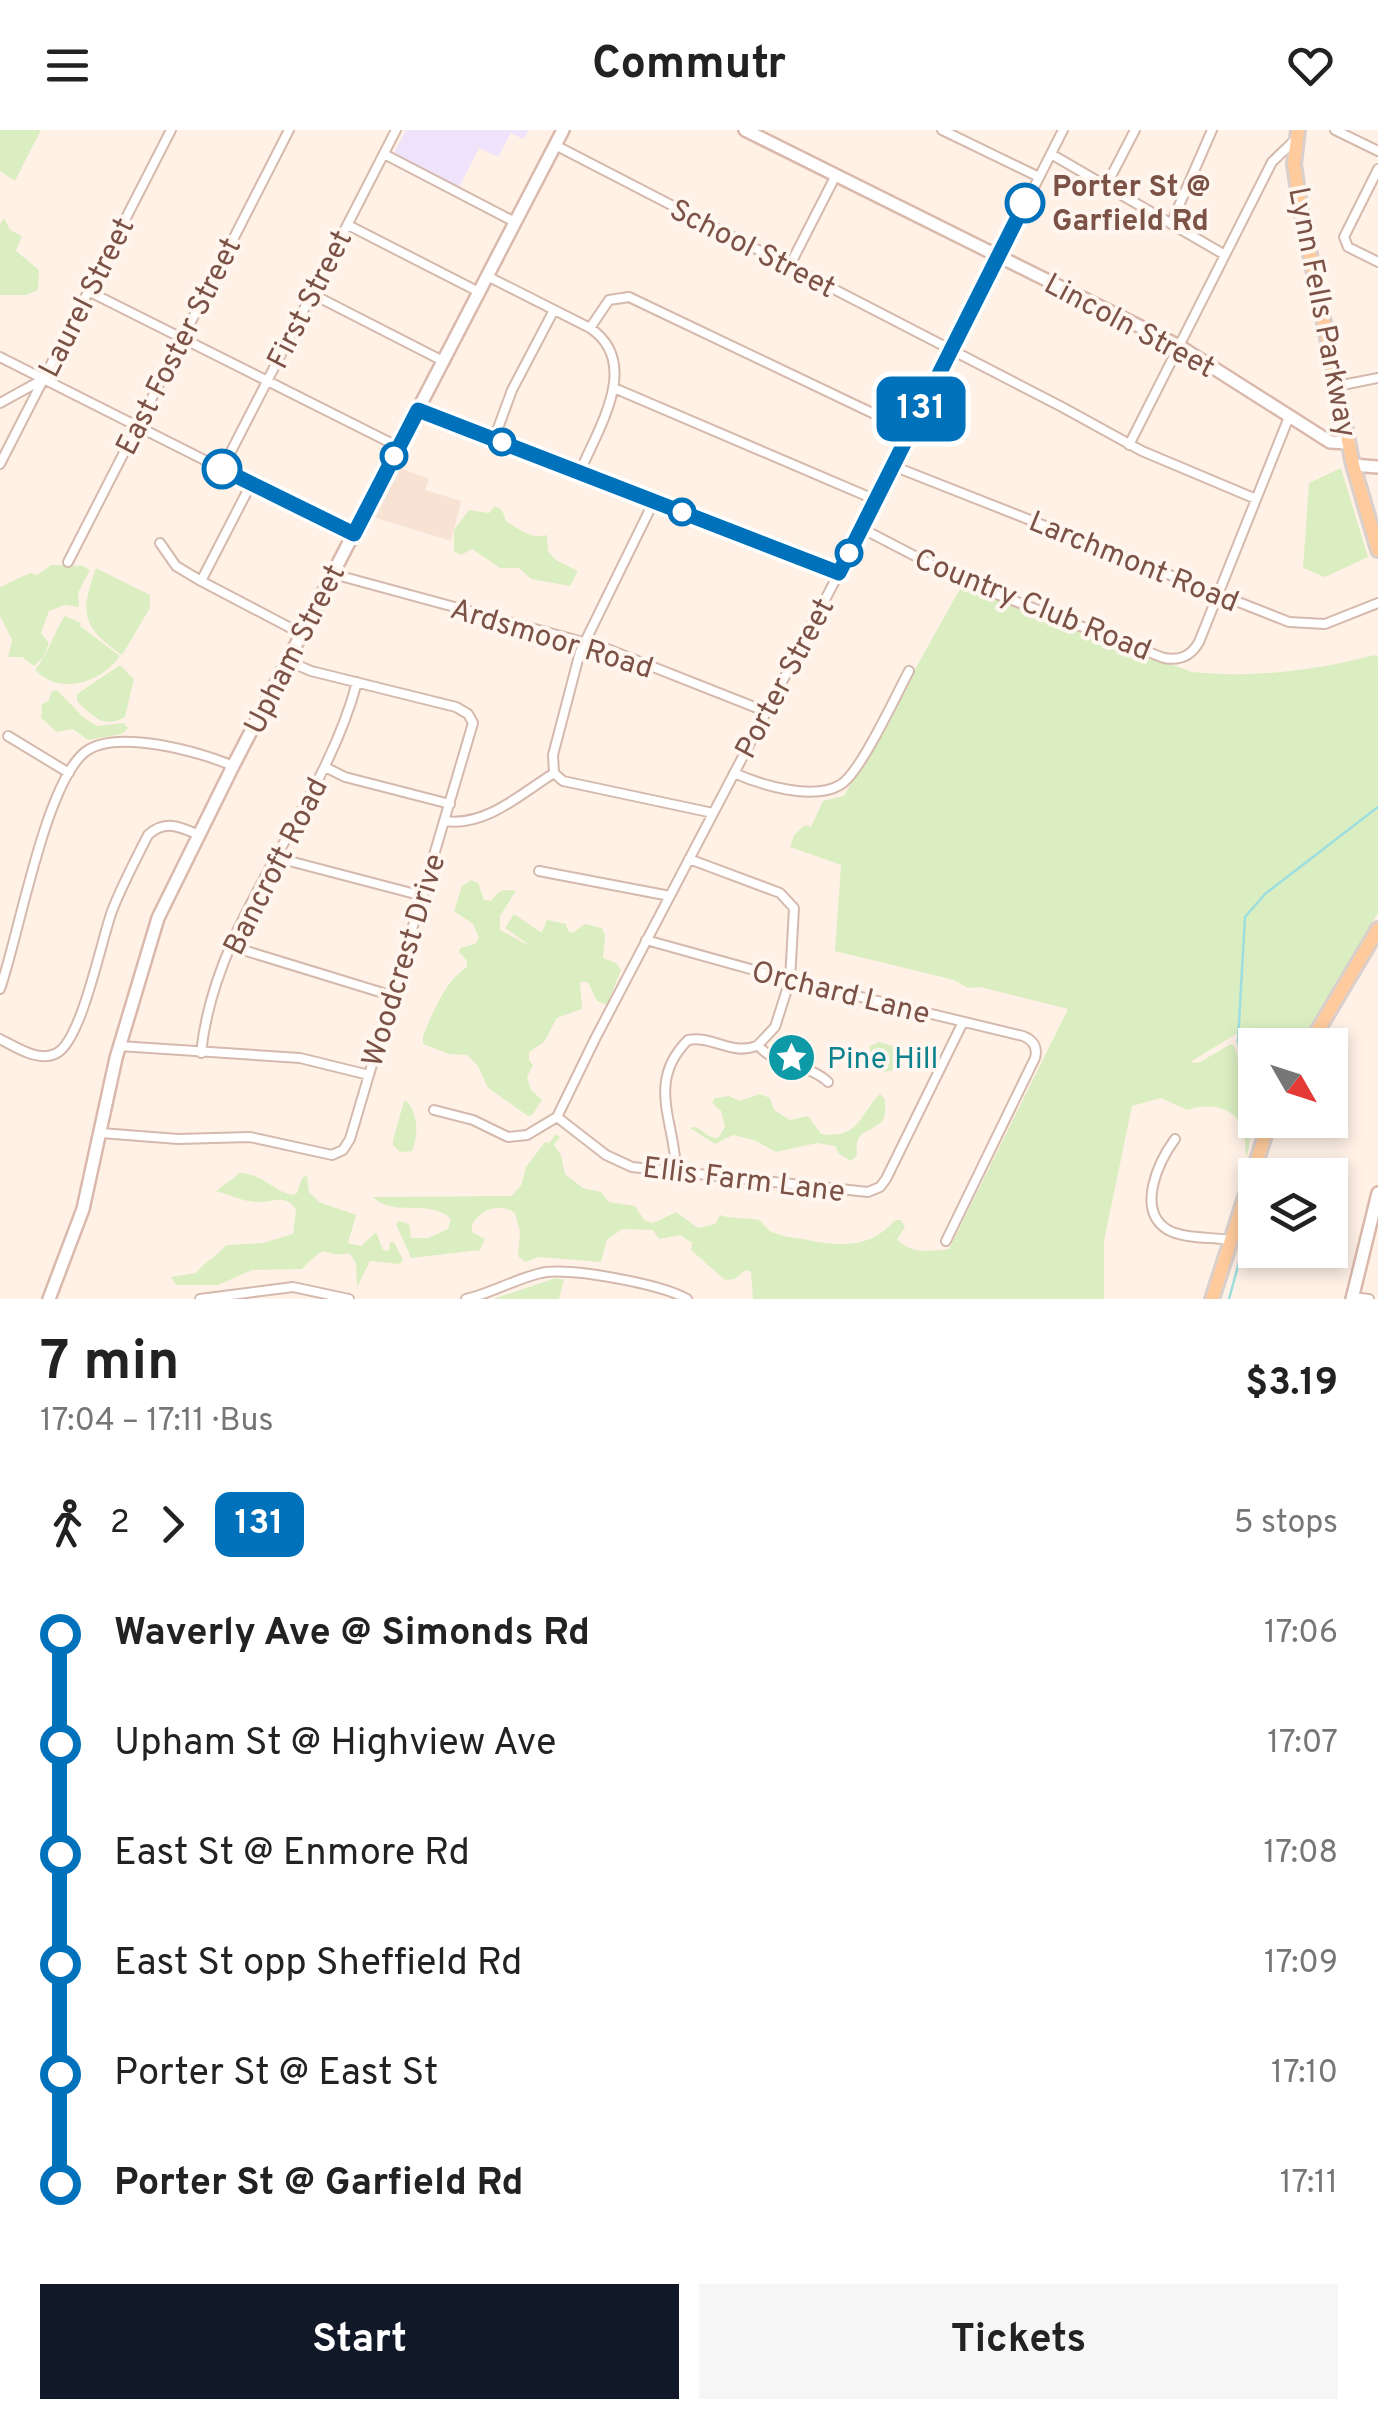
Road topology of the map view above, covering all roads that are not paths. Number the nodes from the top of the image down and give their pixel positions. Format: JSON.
{"nodes":[{"id":1,"x":171,"y":130,"type":"edge"},
{"id":2,"x":289,"y":130,"type":"edge"},
{"id":3,"x":396,"y":130,"type":"edge"},
{"id":4,"x":563,"y":130,"type":"edge"},
{"id":5,"x":745,"y":130,"type":"edge"},
{"id":6,"x":942,"y":130,"type":"edge"},
{"id":7,"x":1063,"y":130,"type":"edge"},
{"id":8,"x":1135,"y":130,"type":"edge"},
{"id":9,"x":1212,"y":130,"type":"edge"},
{"id":10,"x":1336,"y":130,"type":"edge"},
{"id":11,"x":1297,"y":135,"type":"edge"},
{"id":12,"x":555,"y":145,"type":"junction"},
{"id":13,"x":1378,"y":152,"type":"edge"},
{"id":14,"x":384,"y":154,"type":"junction"},
{"id":15,"x":1050,"y":154,"type":"junction"},
{"id":16,"x":1378,"y":169,"type":"edge"},
{"id":17,"x":836,"y":175,"type":"junction"},
{"id":18,"x":1038,"y":177,"type":"junction"},
{"id":19,"x":1106,"y":186,"type":"junction"},
{"id":20,"x":515,"y":222,"type":"junction"},
{"id":21,"x":1171,"y":224,"type":"junction"},
{"id":22,"x":348,"y":225,"type":"junction"},
{"id":23,"x":1225,"y":255,"type":"junction"},
{"id":24,"x":998,"y":256,"type":"junction"},
{"id":25,"x":1378,"y":262,"type":"edge"},
{"id":26,"x":789,"y":267,"type":"junction"},
{"id":27,"x":487,"y":276,"type":"junction"},
{"id":28,"x":88,"y":291,"type":"junction"},
{"id":29,"x":479,"y":292,"type":"junction"},
{"id":30,"x":312,"y":294,"type":"junction"},
{"id":31,"x":554,"y":310,"type":"junction"},
{"id":32,"x":590,"y":328,"type":"junction"},
{"id":33,"x":182,"y":339,"type":"junction"},
{"id":34,"x":1179,"y":346,"type":"junction"},
{"id":35,"x":950,"y":350,"type":"junction"},
{"id":36,"x":0,"y":357,"type":"edge"},
{"id":37,"x":443,"y":361,"type":"junction"},
{"id":38,"x":44,"y":378,"type":"junction"},
{"id":39,"x":1378,"y":378,"type":"edge"},
{"id":40,"x":266,"y":382,"type":"junction"},
{"id":41,"x":1337,"y":386,"type":"junction"},
{"id":42,"x":614,"y":388,"type":"junction"},
{"id":43,"x":0,"y":403,"type":"edge"},
{"id":44,"x":418,"y":410,"type":"junction"},
{"id":45,"x":1289,"y":417,"type":"junction"},
{"id":46,"x":137,"y":426,"type":"junction"},
{"id":47,"x":910,"y":431,"type":"junction"},
{"id":48,"x":494,"y":439,"type":"junction"},
{"id":49,"x":1348,"y":443,"type":"junction"},
{"id":50,"x":1129,"y":445,"type":"junction"},
{"id":51,"x":399,"y":447,"type":"junction"},
{"id":52,"x":0,"y":464,"type":"edge"},
{"id":53,"x":1353,"y":465,"type":"junction"},
{"id":54,"x":893,"y":466,"type":"junction"},
{"id":55,"x":1378,"y":468,"type":"edge"},
{"id":56,"x":222,"y":469,"type":"junction"},
{"id":57,"x":580,"y":472,"type":"junction"},
{"id":58,"x":252,"y":484,"type":"junction"},
{"id":59,"x":1256,"y":499,"type":"junction"},
{"id":60,"x":876,"y":500,"type":"junction"},
{"id":61,"x":654,"y":501,"type":"junction"},
{"id":62,"x":862,"y":528,"type":"junction"},
{"id":63,"x":354,"y":534,"type":"junction"},
{"id":64,"x":160,"y":543,"type":"dead end"},
{"id":65,"x":1378,"y":550,"type":"edge"},
{"id":66,"x":68,"y":562,"type":"dead end"},
{"id":67,"x":839,"y":573,"type":"junction"},
{"id":68,"x":333,"y":574,"type":"junction"},
{"id":69,"x":201,"y":581,"type":"junction"},
{"id":70,"x":1218,"y":594,"type":"junction"},
{"id":71,"x":1378,"y":602,"type":"edge"},
{"id":72,"x":302,"y":634,"type":"junction"},
{"id":73,"x":584,"y":642,"type":"junction"},
{"id":74,"x":288,"y":660,"type":"junction"},
{"id":75,"x":909,"y":672,"type":"dead end"},
{"id":76,"x":357,"y":682,"type":"junction"},
{"id":77,"x":766,"y":712,"type":"junction"},
{"id":78,"x":8,"y":736,"type":"dead end"},
{"id":79,"x":233,"y":766,"type":"junction"},
{"id":80,"x":325,"y":767,"type":"junction"},
{"id":81,"x":69,"y":773,"type":"junction"},
{"id":82,"x":554,"y":773,"type":"junction"},
{"id":83,"x":734,"y":773,"type":"junction"},
{"id":84,"x":450,"y":804,"type":"junction"},
{"id":85,"x":713,"y":813,"type":"junction"},
{"id":86,"x":445,"y":821,"type":"junction"},
{"id":87,"x":199,"y":835,"type":"junction"},
{"id":88,"x":277,"y":854,"type":"junction"},
{"id":89,"x":689,"y":859,"type":"junction"},
{"id":90,"x":539,"y":871,"type":"dead end"},
{"id":91,"x":422,"y":896,"type":"junction"},
{"id":92,"x":670,"y":896,"type":"junction"},
{"id":93,"x":1378,"y":929,"type":"edge"},
{"id":94,"x":646,"y":940,"type":"junction"},
{"id":95,"x":230,"y":946,"type":"junction"},
{"id":96,"x":790,"y":980,"type":"junction"},
{"id":97,"x":0,"y":989,"type":"edge"},
{"id":98,"x":393,"y":996,"type":"junction"},
{"id":99,"x":962,"y":1022,"type":"junction"},
{"id":100,"x":1319,"y":1028,"type":"edge"},
{"id":101,"x":0,"y":1039,"type":"edge"},
{"id":102,"x":758,"y":1045,"type":"junction"},
{"id":103,"x":118,"y":1046,"type":"junction"},
{"id":104,"x":201,"y":1053,"type":"junction"},
{"id":105,"x":369,"y":1075,"type":"junction"},
{"id":106,"x":828,"y":1082,"type":"dead end"},
{"id":107,"x":434,"y":1110,"type":"dead end"},
{"id":108,"x":558,"y":1117,"type":"junction"},
{"id":109,"x":100,"y":1133,"type":"junction"},
{"id":110,"x":1264,"y":1138,"type":"edge"},
{"id":111,"x":1176,"y":1139,"type":"dead end"},
{"id":112,"x":676,"y":1172,"type":"junction"},
{"id":113,"x":1378,"y":1197,"type":"edge"},
{"id":114,"x":1231,"y":1240,"type":"junction"},
{"id":115,"x":946,"y":1241,"type":"dead end"},
{"id":116,"x":331,"y":1297,"type":"edge"},
{"id":117,"x":1352,"y":1298,"type":"edge"},
{"id":118,"x":49,"y":1299,"type":"edge"},
{"id":119,"x":200,"y":1299,"type":"edge"},
{"id":120,"x":349,"y":1299,"type":"edge"},
{"id":121,"x":466,"y":1299,"type":"edge"},
{"id":122,"x":687,"y":1299,"type":"edge"},
{"id":123,"x":1212,"y":1299,"type":"edge"},
{"id":124,"x":1369,"y":1299,"type":"edge"}],
"edges":[{"from":1,"to":28,"type":"street","name":"Laurel Street"},
{"from":2,"to":33,"type":"street","name":"East Foster Street"},
{"from":3,"to":14,"type":"street","name":"First Street"},
{"from":4,"to":12,"type":"main road","name":"Upham Street"},
{"from":5,"to":17,"type":"main road","name":"Lincoln Street"},
{"from":6,"to":18,"type":"street"},
{"from":7,"to":15,"type":"street","name":"Porter Street"},
{"from":8,"to":19,"type":"street"},
{"from":9,"to":21,"type":"street"},
{"from":10,"to":13,"type":"street"},
{"from":11,"to":23,"type":"street"},
{"from":11,"to":41,"type":"main road","name":"Lynn Fells Parkway"},
{"from":12,"to":20,"type":"main road","name":"Upham Street"},
{"from":12,"to":26,"type":"street","name":"School Street"},
{"from":14,"to":20,"type":"street"},
{"from":14,"to":22,"type":"street","name":"First Street"},
{"from":15,"to":18,"type":"street","name":"Porter Street"},
{"from":15,"to":19,"type":"street"},
{"from":16,"to":25,"type":"street"},
{"from":17,"to":24,"type":"main road","name":"Lincoln Street"},
{"from":17,"to":26,"type":"street"},
{"from":18,"to":24,"type":"street","name":"Porter Street"},
{"from":19,"to":21,"type":"street"},
{"from":20,"to":27,"type":"main road","name":"Upham Street"},
{"from":21,"to":23,"type":"street"},
{"from":22,"to":29,"type":"street"},
{"from":22,"to":30,"type":"street","name":"First Street"},
{"from":23,"to":34,"type":"street"},
{"from":24,"to":34,"type":"main road","name":"Lincoln Street"},
{"from":24,"to":35,"type":"street","name":"Porter Street"},
{"from":26,"to":35,"type":"street","name":"School Street"},
{"from":27,"to":29,"type":"main road","name":"Upham Street"},
{"from":27,"to":31,"type":"street"},
{"from":28,"to":33,"type":"street"},
{"from":28,"to":38,"type":"street","name":"Laurel Street"},
{"from":29,"to":37,"type":"main road","name":"Upham Street"},
{"from":30,"to":37,"type":"street"},
{"from":30,"to":40,"type":"street","name":"First Street"},
{"from":31,"to":32,"type":"street"},
{"from":31,"to":48,"type":"street"},
{"from":32,"to":42,"type":"street"},
{"from":32,"to":47,"type":"street"},
{"from":33,"to":40,"type":"street"},
{"from":33,"to":46,"type":"street","name":"East Foster Street"},
{"from":34,"to":45,"type":"main road","name":"Lincoln Street"},
{"from":34,"to":50,"type":"street"},
{"from":35,"to":47,"type":"street","name":"Porter Street"},
{"from":35,"to":50,"type":"street","name":"School Street"},
{"from":36,"to":38,"type":"street"},
{"from":37,"to":44,"type":"main road","name":"Upham Street"},
{"from":38,"to":43,"type":"street"},
{"from":38,"to":46,"type":"street"},
{"from":38,"to":52,"type":"street","name":"Laurel Street"},
{"from":39,"to":41,"type":"street"},
{"from":40,"to":51,"type":"street"},
{"from":40,"to":56,"type":"street","name":"First Street"},
{"from":41,"to":49,"type":"main road","name":"Lynn Fells Parkway"},
{"from":42,"to":57,"type":"street"},
{"from":42,"to":60,"type":"street"},
{"from":44,"to":48,"type":"street"},
{"from":44,"to":51,"type":"main road","name":"Upham Street"},
{"from":45,"to":49,"type":"main road","name":"Lincoln Street"},
{"from":45,"to":59,"type":"street","name":"Country Club Road"},
{"from":46,"to":56,"type":"street"},
{"from":46,"to":66,"type":"street","name":"East Foster Street"},
{"from":47,"to":54,"type":"street","name":"Porter Street"},
{"from":48,"to":57,"type":"street"},
{"from":49,"to":53,"type":"main road","name":"Lynn Fells Parkway"},
{"from":50,"to":59,"type":"street","name":"School Street"},
{"from":51,"to":63,"type":"main road","name":"Upham Street"},
{"from":53,"to":55,"type":"main road"},
{"from":53,"to":65,"type":"main road","name":"Lynn Fells Parkway"},
{"from":54,"to":60,"type":"street","name":"Porter Street"},
{"from":54,"to":70,"type":"street","name":"Larchmont Road"},
{"from":56,"to":58,"type":"street"},
{"from":57,"to":61,"type":"street"},
{"from":58,"to":63,"type":"street"},
{"from":58,"to":69,"type":"street"},
{"from":59,"to":70,"type":"street","name":"Country Club Road"},
{"from":60,"to":62,"type":"street","name":"Porter Street"},
{"from":61,"to":67,"type":"street"},
{"from":61,"to":73,"type":"street"},
{"from":62,"to":67,"type":"street","name":"Porter Street"},
{"from":62,"to":70,"type":"street","name":"Country Club Road"},
{"from":63,"to":68,"type":"main road","name":"Upham Street"},
{"from":64,"to":69,"type":"street"},
{"from":67,"to":77,"type":"street","name":"Porter Street"},
{"from":68,"to":72,"type":"main road","name":"Upham Street"},
{"from":68,"to":73,"type":"street","name":"Ardsmoor Road"},
{"from":69,"to":72,"type":"street"},
{"from":70,"to":71,"type":"street","name":"Larchmont Road"},
{"from":72,"to":74,"type":"main road","name":"Upham Street"},
{"from":73,"to":77,"type":"street","name":"Ardsmoor Road"},
{"from":73,"to":82,"type":"street"},
{"from":74,"to":76,"type":"street","name":"Woodcrest Drive"},
{"from":74,"to":79,"type":"main road","name":"Upham Street"},
{"from":75,"to":83,"type":"street"},
{"from":76,"to":80,"type":"street","name":"Bancroft Road"},
{"from":76,"to":84,"type":"street","name":"Woodcrest Drive"},
{"from":77,"to":83,"type":"street","name":"Porter Street"},
{"from":78,"to":81,"type":"street"},
{"from":79,"to":81,"type":"street"},
{"from":79,"to":87,"type":"main road","name":"Upham Street"},
{"from":80,"to":84,"type":"street"},
{"from":80,"to":88,"type":"street","name":"Bancroft Road"},
{"from":81,"to":97,"type":"street"},
{"from":82,"to":85,"type":"street"},
{"from":82,"to":86,"type":"street"},
{"from":83,"to":85,"type":"street","name":"Porter Street"},
{"from":84,"to":86,"type":"street","name":"Woodcrest Drive"},
{"from":85,"to":89,"type":"street","name":"Porter Street"},
{"from":86,"to":91,"type":"street","name":"Woodcrest Drive"},
{"from":87,"to":101,"type":"street"},
{"from":87,"to":103,"type":"main road","name":"Upham Street"},
{"from":88,"to":91,"type":"street"},
{"from":88,"to":95,"type":"street","name":"Bancroft Road"},
{"from":89,"to":92,"type":"street","name":"Porter Street"},
{"from":89,"to":96,"type":"street"},
{"from":90,"to":92,"type":"street"},
{"from":91,"to":98,"type":"street","name":"Woodcrest Drive"},
{"from":92,"to":94,"type":"street","name":"Porter Street"},
{"from":93,"to":100,"type":"main road"},
{"from":94,"to":96,"type":"street","name":"Orchard Lane"},
{"from":94,"to":108,"type":"street","name":"Porter Street"},
{"from":95,"to":98,"type":"street"},
{"from":95,"to":104,"type":"street","name":"Bancroft Road"},
{"from":96,"to":99,"type":"street","name":"Orchard Lane"},
{"from":96,"to":102,"type":"street"},
{"from":98,"to":105,"type":"street","name":"Woodcrest Drive"},
{"from":99,"to":112,"type":"street","name":"Ellis Farm Lane"},
{"from":99,"to":115,"type":"street","name":"Orchard Lane"},
{"from":102,"to":106,"type":"street"},
{"from":102,"to":112,"type":"street"},
{"from":103,"to":104,"type":"street"},
{"from":103,"to":109,"type":"main road","name":"Upham Street"},
{"from":104,"to":105,"type":"street"},
{"from":105,"to":109,"type":"street","name":"Woodcrest Drive"},
{"from":107,"to":108,"type":"street"},
{"from":108,"to":112,"type":"street","name":"Ellis Farm Lane"},
{"from":109,"to":118,"type":"main road","name":"Upham Street"},
{"from":110,"to":114,"type":"main road"},
{"from":111,"to":114,"type":"street"},
{"from":113,"to":117,"type":"main road"},
{"from":114,"to":123,"type":"main road"},
{"from":116,"to":119,"type":"street"},
{"from":116,"to":120,"type":"street"},
{"from":117,"to":124,"type":"street"},
{"from":121,"to":122,"type":"street"}]}
